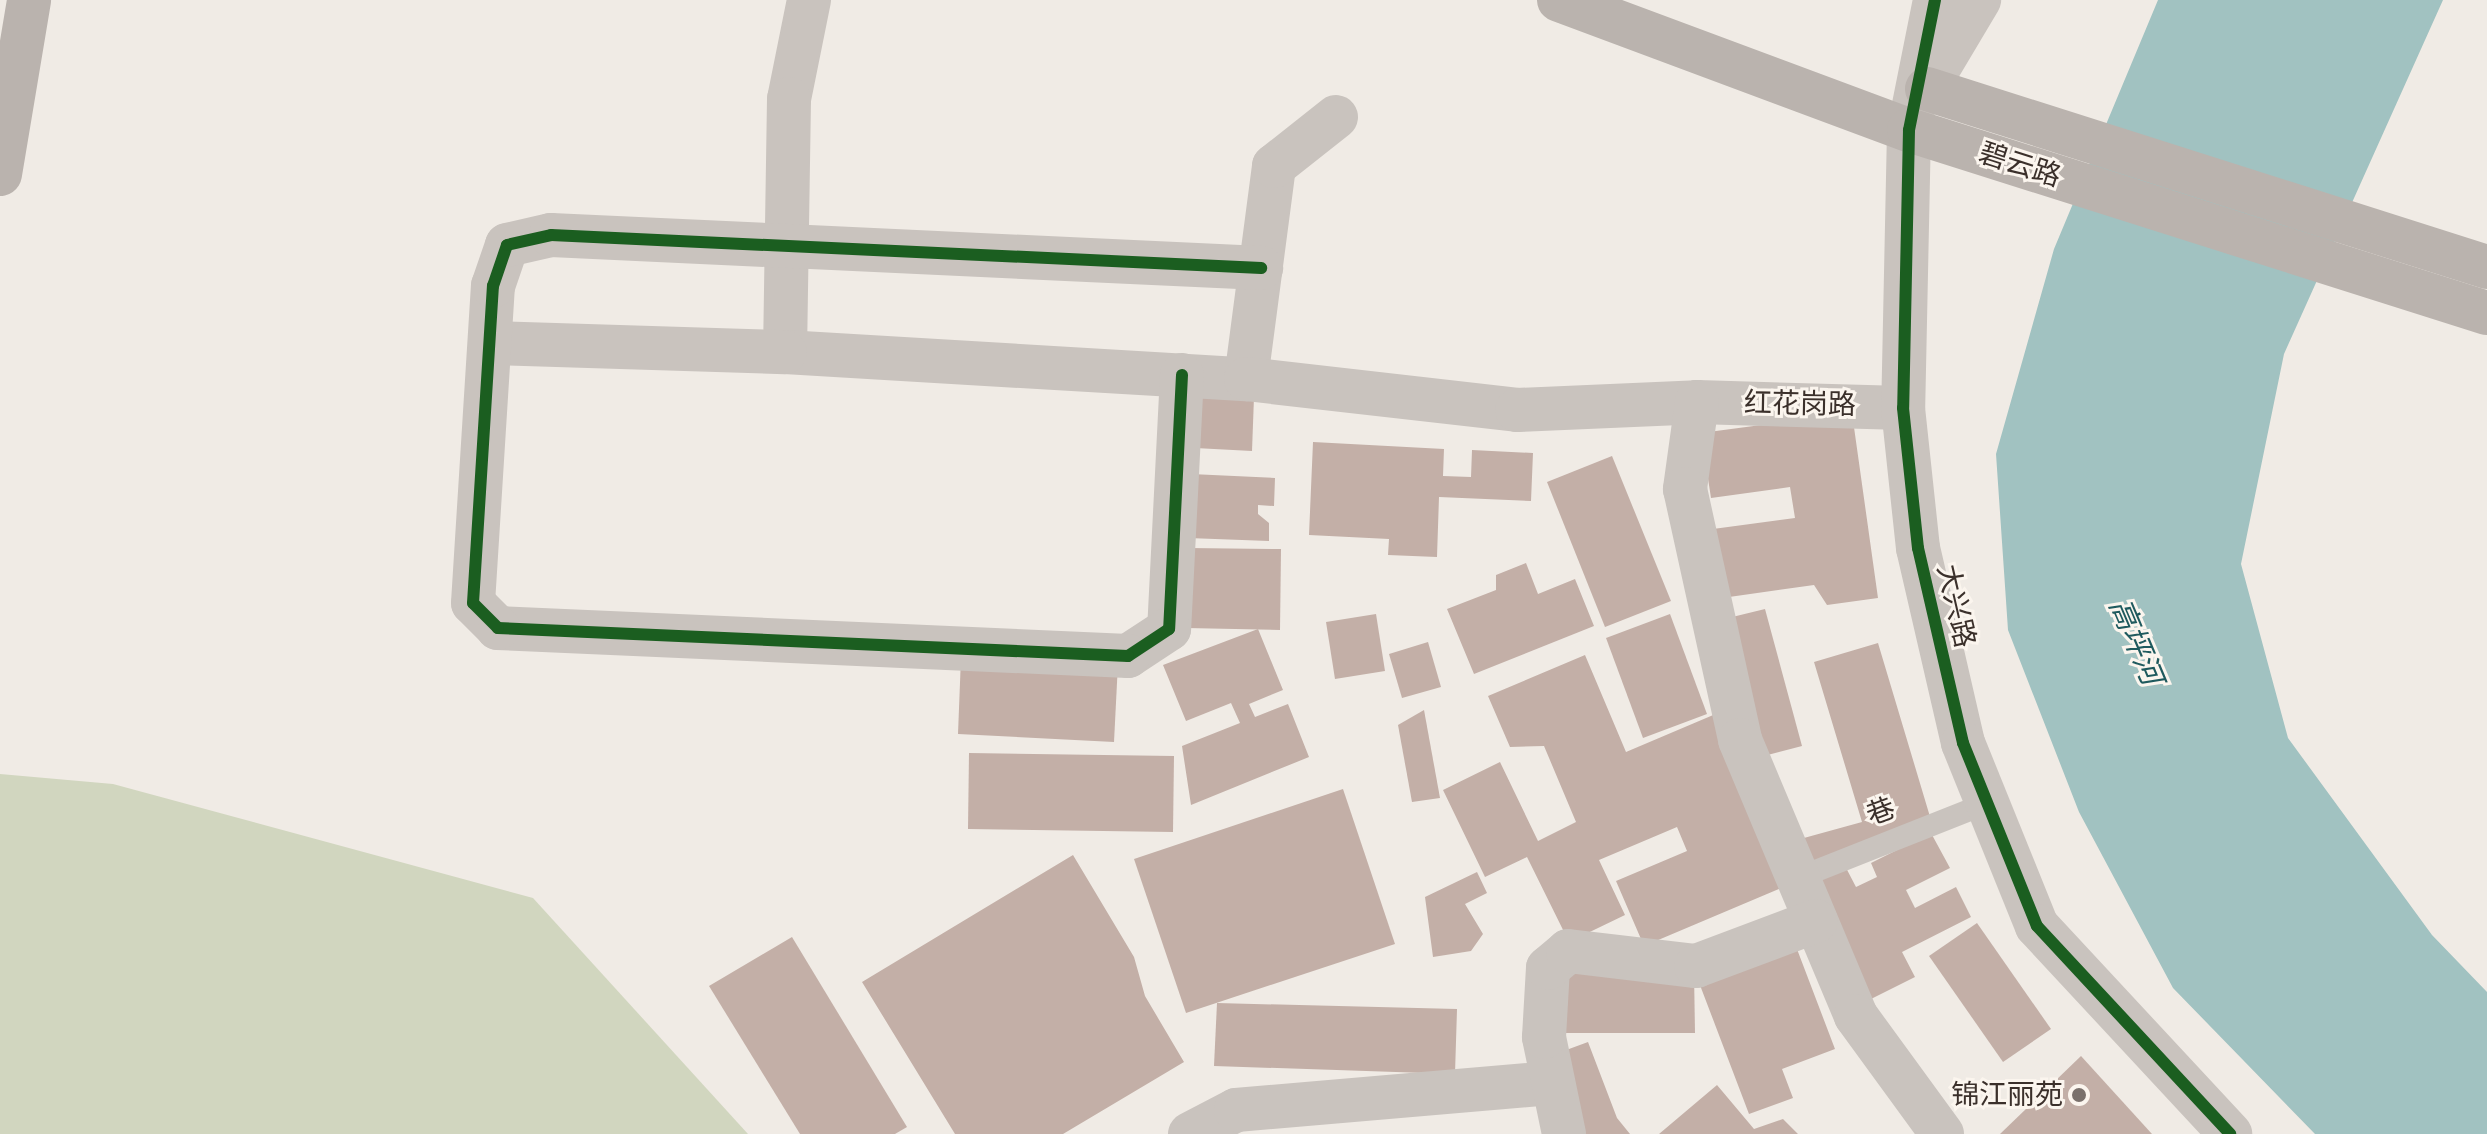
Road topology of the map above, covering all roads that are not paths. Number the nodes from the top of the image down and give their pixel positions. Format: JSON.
{"nodes":[{"id":1,"x":29,"y":0,"type":"edge"},
{"id":2,"x":809,"y":0,"type":"edge"},
{"id":3,"x":1559,"y":0,"type":"edge"},
{"id":4,"x":1935,"y":0,"type":"edge"},
{"id":5,"x":1979,"y":0,"type":"edge"},
{"id":6,"x":1927,"y":89,"type":"junction"},
{"id":7,"x":1336,"y":117,"type":"dead end"},
{"id":8,"x":1909,"y":130,"type":"junction"},
{"id":9,"x":0,"y":174,"type":"edge"},
{"id":10,"x":787,"y":248,"type":"junction"},
{"id":11,"x":2485,"y":266,"type":"edge"},
{"id":12,"x":1261,"y":268,"type":"junction"},
{"id":13,"x":2477,"y":310,"type":"edge"},
{"id":14,"x":492,"y":343,"type":"junction"},
{"id":15,"x":785,"y":352,"type":"junction"},
{"id":16,"x":1182,"y":375,"type":"junction"},
{"id":17,"x":1246,"y":379,"type":"junction"},
{"id":18,"x":1697,"y":402,"type":"junction"},
{"id":19,"x":1903,"y":408,"type":"junction"},
{"id":20,"x":1987,"y":803,"type":"junction"},
{"id":21,"x":1798,"y":878,"type":"junction"},
{"id":22,"x":1816,"y":921,"type":"junction"},
{"id":23,"x":1553,"y":1083,"type":"junction"},
{"id":24,"x":1190,"y":1134,"type":"edge"},
{"id":25,"x":1564,"y":1134,"type":"edge"},
{"id":26,"x":1942,"y":1134,"type":"edge"},
{"id":27,"x":2230,"y":1134,"type":"edge"}],
"edges":[{"from":1,"to":9,"type":"main road"},
{"from":2,"to":10,"type":"street"},
{"from":3,"to":8,"type":"main road","name":"碧云路"},
{"from":4,"to":8,"type":"street","name":"大兴路"},
{"from":5,"to":6,"type":"street","name":"大兴路"},
{"from":6,"to":8,"type":"street","name":"大兴路"},
{"from":6,"to":11,"type":"main road","name":"碧云路"},
{"from":7,"to":12,"type":"street"},
{"from":8,"to":13,"type":"main road","name":"碧云路"},
{"from":8,"to":19,"type":"street","name":"大兴路"},
{"from":10,"to":12,"type":"street"},
{"from":10,"to":14,"type":"street"},
{"from":10,"to":15,"type":"street"},
{"from":12,"to":17,"type":"street"},
{"from":14,"to":15,"type":"street","name":"红花岗路"},
{"from":14,"to":16,"type":"street"},
{"from":15,"to":16,"type":"street","name":"红花岗路"},
{"from":16,"to":17,"type":"street","name":"红花岗路"},
{"from":17,"to":18,"type":"street","name":"红花岗路"},
{"from":18,"to":19,"type":"street","name":"红花岗路"},
{"from":18,"to":21,"type":"street"},
{"from":19,"to":20,"type":"street","name":"大兴路"},
{"from":20,"to":21,"type":"lane","name":"巷"},
{"from":20,"to":27,"type":"street","name":"大兴路"},
{"from":21,"to":22,"type":"street"},
{"from":22,"to":23,"type":"street"},
{"from":22,"to":26,"type":"street"},
{"from":23,"to":24,"type":"street"},
{"from":23,"to":25,"type":"street"}]}
